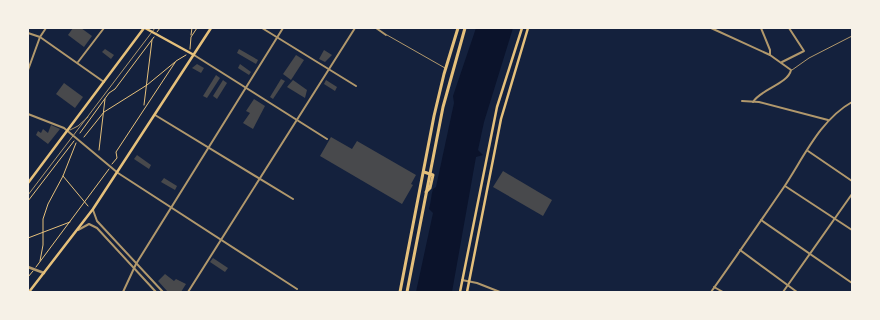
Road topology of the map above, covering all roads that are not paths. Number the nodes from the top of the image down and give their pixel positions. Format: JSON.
{"nodes":[{"id":1,"x":46,"y":28,"type":"edge"},
{"id":2,"x":104,"y":28,"type":"edge"},
{"id":3,"x":145,"y":28,"type":"edge"},
{"id":4,"x":155,"y":28,"type":"edge"},
{"id":5,"x":211,"y":28,"type":"edge"},
{"id":6,"x":262,"y":28,"type":"edge"},
{"id":7,"x":283,"y":28,"type":"edge"},
{"id":8,"x":355,"y":28,"type":"edge"},
{"id":9,"x":376,"y":28,"type":"edge"},
{"id":10,"x":458,"y":28,"type":"edge"},
{"id":11,"x":465,"y":28,"type":"edge"},
{"id":12,"x":522,"y":28,"type":"edge"},
{"id":13,"x":528,"y":28,"type":"edge"},
{"id":14,"x":711,"y":28,"type":"edge"},
{"id":15,"x":761,"y":28,"type":"edge"},
{"id":16,"x":789,"y":28,"type":"edge"},
{"id":17,"x":152,"y":32,"type":"junction"},
{"id":18,"x":28,"y":33,"type":"edge"},
{"id":19,"x":386,"y":35,"type":"joint"},
{"id":20,"x":852,"y":36,"type":"edge"},
{"id":21,"x":40,"y":37,"type":"junction"},
{"id":22,"x":277,"y":38,"type":"junction"},
{"id":23,"x":770,"y":55,"type":"junction"},
{"id":24,"x":194,"y":56,"type":"junction"},
{"id":25,"x":78,"y":62,"type":"junction"},
{"id":26,"x":782,"y":62,"type":"junction"},
{"id":27,"x":446,"y":68,"type":"junction"},
{"id":28,"x":28,"y":70,"type":"edge"},
{"id":29,"x":328,"y":70,"type":"junction"},
{"id":30,"x":791,"y":70,"type":"junction"},
{"id":31,"x":104,"y":82,"type":"junction"},
{"id":32,"x":356,"y":86,"type":"dead end"},
{"id":33,"x":245,"y":88,"type":"junction"},
{"id":34,"x":742,"y":101,"type":"dead end"},
{"id":35,"x":753,"y":102,"type":"junction"},
{"id":36,"x":852,"y":102,"type":"edge"},
{"id":37,"x":28,"y":114,"type":"edge"},
{"id":38,"x":90,"y":115,"type":"junction"},
{"id":39,"x":155,"y":115,"type":"junction"},
{"id":40,"x":297,"y":120,"type":"junction"},
{"id":41,"x":828,"y":120,"type":"junction"},
{"id":42,"x":67,"y":130,"type":"junction"},
{"id":43,"x":74,"y":136,"type":"junction"},
{"id":44,"x":327,"y":139,"type":"dead end"},
{"id":45,"x":209,"y":148,"type":"junction"},
{"id":46,"x":808,"y":151,"type":"junction"},
{"id":47,"x":424,"y":172,"type":"junction"},
{"id":48,"x":118,"y":173,"type":"junction"},
{"id":49,"x":430,"y":173,"type":"junction"},
{"id":50,"x":260,"y":179,"type":"junction"},
{"id":51,"x":852,"y":181,"type":"edge"},
{"id":52,"x":28,"y":183,"type":"edge"},
{"id":53,"x":784,"y":186,"type":"junction"},
{"id":54,"x":852,"y":194,"type":"edge"},
{"id":55,"x":28,"y":196,"type":"edge"},
{"id":56,"x":293,"y":199,"type":"dead end"},
{"id":57,"x":93,"y":209,"type":"junction"},
{"id":58,"x":171,"y":209,"type":"junction"},
{"id":59,"x":835,"y":219,"type":"junction"},
{"id":60,"x":761,"y":220,"type":"junction"},
{"id":61,"x":78,"y":230,"type":"junction"},
{"id":62,"x":852,"y":230,"type":"edge"},
{"id":63,"x":222,"y":240,"type":"junction"},
{"id":64,"x":740,"y":250,"type":"junction"},
{"id":65,"x":811,"y":254,"type":"junction"},
{"id":66,"x":136,"y":264,"type":"junction"},
{"id":67,"x":28,"y":267,"type":"edge"},
{"id":68,"x":134,"y":269,"type":"junction"},
{"id":69,"x":44,"y":273,"type":"junction"},
{"id":70,"x":462,"y":280,"type":"junction"},
{"id":71,"x":468,"y":282,"type":"junction"},
{"id":72,"x":852,"y":283,"type":"edge"},
{"id":73,"x":788,"y":285,"type":"junction"},
{"id":74,"x":714,"y":287,"type":"junction"},
{"id":75,"x":297,"y":289,"type":"dead end"},
{"id":76,"x":29,"y":292,"type":"edge"},
{"id":77,"x":124,"y":292,"type":"edge"},
{"id":78,"x":156,"y":292,"type":"edge"},
{"id":79,"x":163,"y":292,"type":"edge"},
{"id":80,"x":188,"y":292,"type":"edge"},
{"id":81,"x":400,"y":292,"type":"edge"},
{"id":82,"x":407,"y":292,"type":"edge"},
{"id":83,"x":460,"y":292,"type":"edge"},
{"id":84,"x":466,"y":292,"type":"edge"},
{"id":85,"x":500,"y":292,"type":"edge"},
{"id":86,"x":711,"y":292,"type":"edge"},
{"id":87,"x":722,"y":292,"type":"edge"},
{"id":88,"x":783,"y":292,"type":"edge"},
{"id":89,"x":797,"y":292,"type":"edge"}],
"edges":[{"from":1,"to":21,"type":"street"},
{"from":2,"to":25,"type":"street"},
{"from":3,"to":17,"type":"main road"},
{"from":3,"to":31,"type":"main road"},
{"from":4,"to":17,"type":"lane"},
{"from":5,"to":24,"type":"main road"},
{"from":6,"to":22,"type":"street"},
{"from":7,"to":22,"type":"street"},
{"from":8,"to":29,"type":"street"},
{"from":9,"to":19,"type":"street"},
{"from":10,"to":27,"type":"main road"},
{"from":11,"to":49,"type":"main road"},
{"from":12,"to":70,"type":"main road"},
{"from":13,"to":71,"type":"main road"},
{"from":14,"to":23,"type":"street"},
{"from":15,"to":23,"type":"street"},
{"from":16,"to":26,"type":"street"},
{"from":17,"to":24,"type":"main road"},
{"from":17,"to":38,"type":"lane"},
{"from":18,"to":21,"type":"street"},
{"from":19,"to":27,"type":"lane"},
{"from":20,"to":30,"type":"lane"},
{"from":21,"to":25,"type":"street"},
{"from":21,"to":28,"type":"street"},
{"from":22,"to":29,"type":"street"},
{"from":22,"to":33,"type":"street"},
{"from":23,"to":26,"type":"street"},
{"from":24,"to":33,"type":"street"},
{"from":24,"to":39,"type":"main road"},
{"from":25,"to":31,"type":"street"},
{"from":26,"to":30,"type":"street"},
{"from":27,"to":47,"type":"main road"},
{"from":29,"to":32,"type":"street"},
{"from":29,"to":40,"type":"street"},
{"from":30,"to":35,"type":"street"},
{"from":31,"to":42,"type":"main road"},
{"from":33,"to":40,"type":"street"},
{"from":33,"to":45,"type":"street"},
{"from":34,"to":35,"type":"street"},
{"from":35,"to":41,"type":"street"},
{"from":36,"to":41,"type":"street"},
{"from":37,"to":42,"type":"street"},
{"from":38,"to":42,"type":"lane"},
{"from":38,"to":43,"type":"lane"},
{"from":39,"to":45,"type":"street"},
{"from":39,"to":48,"type":"main road"},
{"from":40,"to":44,"type":"street"},
{"from":40,"to":50,"type":"street"},
{"from":41,"to":46,"type":"street"},
{"from":42,"to":43,"type":"street"},
{"from":42,"to":52,"type":"main road"},
{"from":43,"to":48,"type":"street"},
{"from":43,"to":55,"type":"lane"},
{"from":45,"to":50,"type":"street"},
{"from":45,"to":58,"type":"street"},
{"from":46,"to":51,"type":"street"},
{"from":46,"to":53,"type":"street"},
{"from":47,"to":49,"type":"main road"},
{"from":47,"to":81,"type":"main road"},
{"from":48,"to":57,"type":"main road"},
{"from":48,"to":58,"type":"street"},
{"from":49,"to":82,"type":"main road"},
{"from":50,"to":56,"type":"street"},
{"from":50,"to":63,"type":"street"},
{"from":53,"to":59,"type":"street"},
{"from":53,"to":60,"type":"street"},
{"from":54,"to":59,"type":"street"},
{"from":57,"to":61,"type":"main road"},
{"from":57,"to":66,"type":"street"},
{"from":58,"to":63,"type":"street"},
{"from":58,"to":66,"type":"street"},
{"from":59,"to":62,"type":"street"},
{"from":59,"to":65,"type":"street"},
{"from":60,"to":64,"type":"street"},
{"from":60,"to":65,"type":"street"},
{"from":61,"to":68,"type":"street"},
{"from":61,"to":69,"type":"main road"},
{"from":63,"to":75,"type":"street"},
{"from":63,"to":80,"type":"street"},
{"from":64,"to":73,"type":"street"},
{"from":64,"to":74,"type":"street"},
{"from":65,"to":72,"type":"street"},
{"from":65,"to":73,"type":"street"},
{"from":66,"to":68,"type":"street"},
{"from":66,"to":79,"type":"street"},
{"from":67,"to":69,"type":"street"},
{"from":68,"to":77,"type":"street"},
{"from":68,"to":78,"type":"street"},
{"from":69,"to":76,"type":"main road"},
{"from":70,"to":71,"type":"street"},
{"from":70,"to":83,"type":"main road"},
{"from":71,"to":84,"type":"main road"},
{"from":71,"to":85,"type":"street"},
{"from":73,"to":88,"type":"street"},
{"from":73,"to":89,"type":"street"},
{"from":74,"to":86,"type":"street"},
{"from":74,"to":87,"type":"street"}]}
